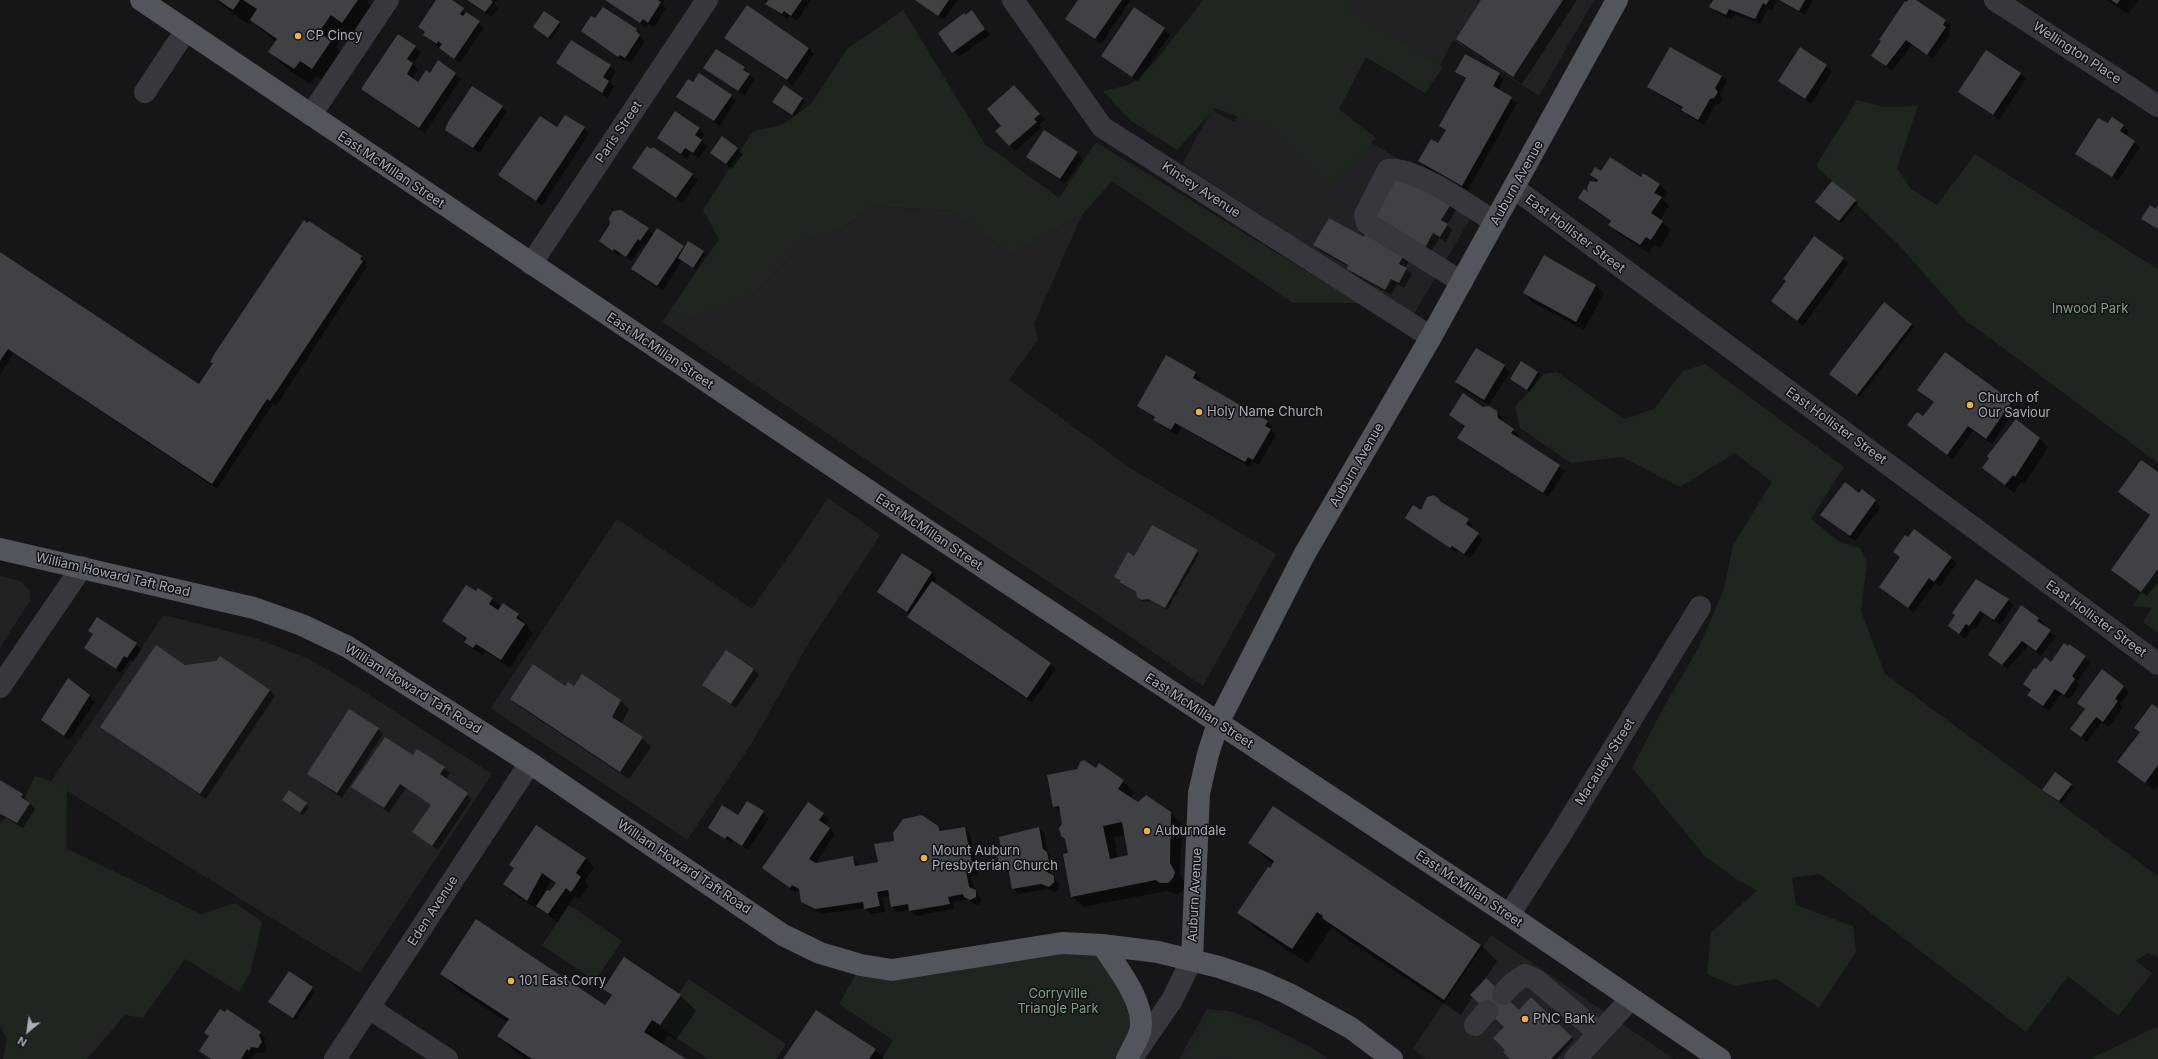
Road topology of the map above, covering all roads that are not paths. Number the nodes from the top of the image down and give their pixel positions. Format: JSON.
{"nodes":[{"id":1,"x":141,"y":0,"type":"edge"},
{"id":2,"x":388,"y":0,"type":"edge"},
{"id":3,"x":708,"y":0,"type":"edge"},
{"id":4,"x":1013,"y":0,"type":"edge"},
{"id":5,"x":1617,"y":0,"type":"edge"},
{"id":6,"x":1995,"y":0,"type":"edge"},
{"id":7,"x":186,"y":30,"type":"junction"},
{"id":8,"x":145,"y":92,"type":"dead end"},
{"id":9,"x":2158,"y":106,"type":"edge"},
{"id":10,"x":311,"y":115,"type":"junction"},
{"id":11,"x":1514,"y":188,"type":"junction"},
{"id":12,"x":1495,"y":222,"type":"junction"},
{"id":13,"x":530,"y":264,"type":"junction"},
{"id":14,"x":1462,"y":282,"type":"junction"},
{"id":15,"x":1431,"y":337,"type":"junction"},
{"id":16,"x":0,"y":549,"type":"edge"},
{"id":17,"x":82,"y":567,"type":"junction"},
{"id":18,"x":1700,"y":607,"type":"dead end"},
{"id":19,"x":2158,"y":664,"type":"edge"},
{"id":20,"x":0,"y":687,"type":"edge"},
{"id":21,"x":1218,"y":723,"type":"junction"},
{"id":22,"x":530,"y":763,"type":"junction"},
{"id":23,"x":1509,"y":915,"type":"junction"},
{"id":24,"x":1102,"y":945,"type":"junction"},
{"id":25,"x":1192,"y":959,"type":"junction"},
{"id":26,"x":1503,"y":994,"type":"dead end"},
{"id":27,"x":1631,"y":998,"type":"junction"},
{"id":28,"x":370,"y":1008,"type":"junction"},
{"id":29,"x":1600,"y":1033,"type":"junction"},
{"id":30,"x":335,"y":1059,"type":"edge"},
{"id":31,"x":447,"y":1059,"type":"edge"},
{"id":32,"x":1127,"y":1059,"type":"edge"},
{"id":33,"x":1131,"y":1059,"type":"edge"},
{"id":34,"x":1392,"y":1059,"type":"edge"},
{"id":35,"x":1575,"y":1059,"type":"edge"},
{"id":36,"x":1720,"y":1059,"type":"edge"}],
"edges":[{"from":1,"to":7,"type":"main road","name":"East McMillan Street"},
{"from":2,"to":10,"type":"street"},
{"from":3,"to":13,"type":"street","name":"Paris Street"},
{"from":4,"to":15,"type":"street","name":"Kinsey Avenue"},
{"from":5,"to":11,"type":"main road","name":"Auburn Avenue"},
{"from":6,"to":9,"type":"street","name":"Wellington Place"},
{"from":7,"to":8,"type":"street"},
{"from":7,"to":10,"type":"main road","name":"East McMillan Street"},
{"from":10,"to":13,"type":"main road","name":"East McMillan Street"},
{"from":11,"to":12,"type":"main road","name":"Auburn Avenue"},
{"from":11,"to":19,"type":"street","name":"East Hollister Street"},
{"from":12,"to":14,"type":"main road","name":"Auburn Avenue"},
{"from":12,"to":14,"type":"street"},
{"from":13,"to":21,"type":"main road","name":"East McMillan Street"},
{"from":14,"to":15,"type":"main road","name":"Auburn Avenue"},
{"from":15,"to":21,"type":"main road","name":"Auburn Avenue"},
{"from":16,"to":17,"type":"main road","name":"William Howard Taft Road"},
{"from":17,"to":20,"type":"street"},
{"from":17,"to":22,"type":"main road","name":"William Howard Taft Road"},
{"from":18,"to":23,"type":"street","name":"Macauley Street"},
{"from":21,"to":23,"type":"main road","name":"East McMillan Street"},
{"from":21,"to":25,"type":"main road","name":"Auburn Avenue"},
{"from":22,"to":24,"type":"main road","name":"William Howard Taft Road"},
{"from":22,"to":28,"type":"street","name":"Eden Avenue"},
{"from":23,"to":27,"type":"main road","name":"East McMillan Street"},
{"from":24,"to":25,"type":"main road","name":"William Howard Taft Road"},
{"from":24,"to":32,"type":"main road"},
{"from":25,"to":33,"type":"street"},
{"from":25,"to":34,"type":"main road","name":"William Howard Taft Road"},
{"from":26,"to":29,"type":"street"},
{"from":27,"to":29,"type":"street"},
{"from":27,"to":36,"type":"main road","name":"East McMillan Street"},
{"from":28,"to":30,"type":"street","name":"Eden Avenue"},
{"from":28,"to":31,"type":"street"},
{"from":29,"to":35,"type":"street"}]}
